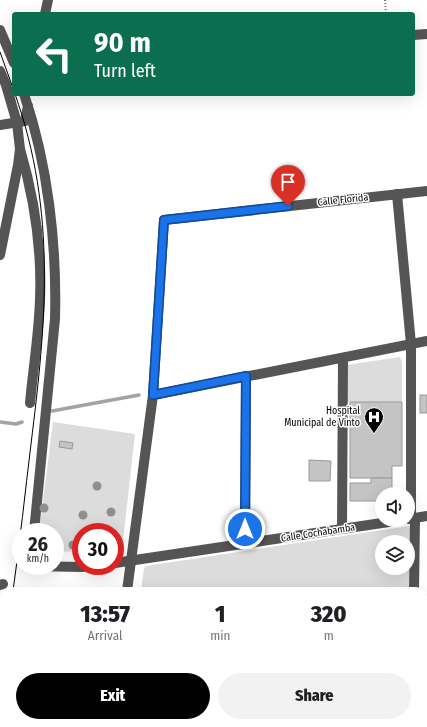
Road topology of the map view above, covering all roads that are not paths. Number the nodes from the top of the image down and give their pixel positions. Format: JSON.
{"nodes":[{"id":1,"x":48,"y":0,"type":"edge"},
{"id":2,"x":46,"y":12,"type":"edge"},
{"id":3,"x":0,"y":30,"type":"edge"},
{"id":4,"x":427,"y":34,"type":"edge"},
{"id":5,"x":415,"y":35,"type":"edge"},
{"id":6,"x":12,"y":58,"type":"edge"},
{"id":7,"x":0,"y":71,"type":"edge"},
{"id":8,"x":25,"y":96,"type":"edge"},
{"id":9,"x":30,"y":96,"type":"edge"},
{"id":10,"x":28,"y":105,"type":"junction"},
{"id":11,"x":17,"y":123,"type":"junction"},
{"id":12,"x":0,"y":125,"type":"edge"},
{"id":13,"x":20,"y":149,"type":"junction"},
{"id":14,"x":427,"y":191,"type":"edge"},
{"id":15,"x":397,"y":194,"type":"junction"},
{"id":16,"x":0,"y":255,"type":"edge"},
{"id":17,"x":427,"y":341,"type":"edge"},
{"id":18,"x":411,"y":344,"type":"junction"},
{"id":19,"x":343,"y":359,"type":"junction"},
{"id":20,"x":246,"y":376,"type":"junction"},
{"id":21,"x":153,"y":395,"type":"junction"},
{"id":22,"x":30,"y":403,"type":"dead end"},
{"id":23,"x":409,"y":487,"type":"edge"},
{"id":24,"x":427,"y":516,"type":"edge"},
{"id":25,"x":415,"y":518,"type":"edge"},
{"id":26,"x":35,"y":523,"type":"edge"},
{"id":27,"x":375,"y":524,"type":"edge"},
{"id":28,"x":410,"y":527,"type":"edge"},
{"id":29,"x":342,"y":529,"type":"junction"},
{"id":30,"x":245,"y":544,"type":"junction"},
{"id":31,"x":131,"y":560,"type":"junction"},
{"id":32,"x":124,"y":561,"type":"edge"},
{"id":33,"x":128,"y":587,"type":"edge"},
{"id":34,"x":414,"y":587,"type":"edge"}],
"edges":[{"from":1,"to":2,"type":"street"},
{"from":3,"to":6,"type":"street"},
{"from":4,"to":5,"type":"street"},
{"from":7,"to":11,"type":"street"},
{"from":8,"to":10,"type":"street"},
{"from":9,"to":10,"type":"street"},
{"from":10,"to":11,"type":"street"},
{"from":10,"to":26,"type":"street"},
{"from":11,"to":12,"type":"street"},
{"from":11,"to":13,"type":"street"},
{"from":13,"to":16,"type":"street"},
{"from":13,"to":22,"type":"street"},
{"from":14,"to":15,"type":"street","name":"Calle Florida"},
{"from":15,"to":18,"type":"street"},
{"from":15,"to":21,"type":"street","name":"Calle Florida"},
{"from":17,"to":18,"type":"street"},
{"from":18,"to":19,"type":"street"},
{"from":18,"to":23,"type":"street"},
{"from":19,"to":20,"type":"street"},
{"from":19,"to":29,"type":"street"},
{"from":20,"to":21,"type":"street"},
{"from":20,"to":30,"type":"street"},
{"from":21,"to":31,"type":"street"},
{"from":24,"to":25,"type":"street","name":"Calle Cochabamba"},
{"from":27,"to":29,"type":"street","name":"Calle Cochabamba"},
{"from":28,"to":34,"type":"street"},
{"from":29,"to":30,"type":"street","name":"Calle Cochabamba"},
{"from":30,"to":31,"type":"street","name":"Calle Cochabamba"},
{"from":31,"to":32,"type":"street","name":"Calle Cochabamba"},
{"from":31,"to":33,"type":"street"}]}
